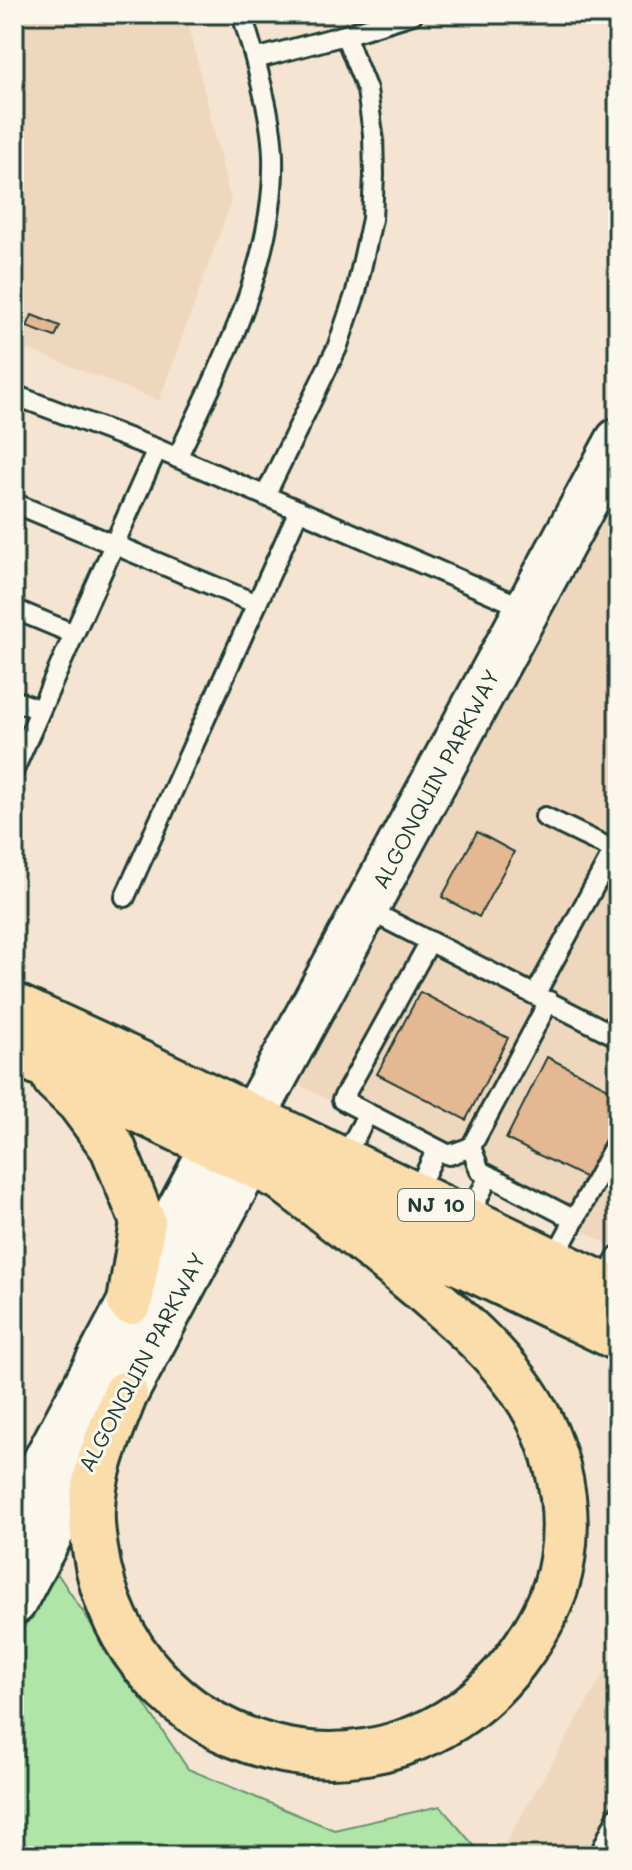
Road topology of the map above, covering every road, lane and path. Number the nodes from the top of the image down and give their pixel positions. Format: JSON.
{"nodes":[{"id":1,"x":242,"y":14,"type":"edge"},
{"id":2,"x":413,"y":14,"type":"edge"},
{"id":3,"x":345,"y":35,"type":"junction"},
{"id":4,"x":255,"y":59,"type":"junction"},
{"id":5,"x":14,"y":395,"type":"edge"},
{"id":6,"x":618,"y":441,"type":"edge"},
{"id":7,"x":157,"y":449,"type":"junction"},
{"id":8,"x":177,"y":458,"type":"junction"},
{"id":9,"x":265,"y":496,"type":"junction"},
{"id":10,"x":14,"y":503,"type":"edge"},
{"id":11,"x":299,"y":510,"type":"junction"},
{"id":12,"x":114,"y":544,"type":"junction"},
{"id":13,"x":257,"y":604,"type":"junction"},
{"id":14,"x":14,"y":609,"type":"edge"},
{"id":15,"x":527,"y":609,"type":"junction"},
{"id":16,"x":74,"y":634,"type":"junction"},
{"id":17,"x":14,"y":700,"type":"edge"},
{"id":18,"x":40,"y":710,"type":"junction"},
{"id":19,"x":14,"y":770,"type":"edge"},
{"id":20,"x":545,"y":817,"type":"dead end"},
{"id":21,"x":616,"y":851,"type":"edge"},
{"id":22,"x":125,"y":897,"type":"dead end"},
{"id":23,"x":366,"y":909,"type":"junction"},
{"id":24,"x":430,"y":941,"type":"junction"},
{"id":25,"x":542,"y":998,"type":"junction"},
{"id":26,"x":15,"y":1004,"type":"edge"},
{"id":27,"x":618,"y":1037,"type":"edge"},
{"id":28,"x":25,"y":1056,"type":"edge"},
{"id":29,"x":368,"y":1113,"type":"junction"},
{"id":30,"x":253,"y":1117,"type":"junction"},
{"id":31,"x":618,"y":1139,"type":"edge"},
{"id":32,"x":471,"y":1147,"type":"junction"},
{"id":33,"x":437,"y":1149,"type":"junction"},
{"id":34,"x":248,"y":1161,"type":"junction"},
{"id":35,"x":343,"y":1161,"type":"junction"},
{"id":36,"x":489,"y":1176,"type":"junction"},
{"id":37,"x":415,"y":1195,"type":"junction"},
{"id":38,"x":467,"y":1220,"type":"junction"},
{"id":39,"x":575,"y":1220,"type":"junction"},
{"id":40,"x":553,"y":1261,"type":"junction"},
{"id":41,"x":613,"y":1277,"type":"edge"},
{"id":42,"x":130,"y":1302,"type":"junction"},
{"id":43,"x":618,"y":1338,"type":"edge"},
{"id":44,"x":125,"y":1394,"type":"junction"},
{"id":45,"x":14,"y":1520,"type":"edge"},
{"id":46,"x":14,"y":1602,"type":"edge"},
{"id":47,"x":618,"y":1815,"type":"edge"},
{"id":48,"x":599,"y":1856,"type":"edge"}],
"edges":[{"from":1,"to":4,"type":"lane"},
{"from":2,"to":3,"type":"lane"},
{"from":3,"to":4,"type":"lane"},
{"from":3,"to":9,"type":"lane"},
{"from":4,"to":8,"type":"lane"},
{"from":5,"to":7,"type":"lane"},
{"from":6,"to":15,"type":"street","name":"ALGONQUIN PARKWAY"},
{"from":7,"to":8,"type":"lane"},
{"from":7,"to":12,"type":"lane"},
{"from":8,"to":9,"type":"lane"},
{"from":9,"to":11,"type":"lane"},
{"from":10,"to":12,"type":"lane"},
{"from":11,"to":13,"type":"lane"},
{"from":11,"to":15,"type":"lane"},
{"from":12,"to":13,"type":"lane"},
{"from":12,"to":16,"type":"lane"},
{"from":13,"to":22,"type":"lane"},
{"from":14,"to":16,"type":"lane"},
{"from":15,"to":23,"type":"street","name":"ALGONQUIN PARKWAY"},
{"from":16,"to":18,"type":"lane"},
{"from":17,"to":18,"type":"lane"},
{"from":18,"to":19,"type":"lane"},
{"from":20,"to":21,"type":"lane"},
{"from":21,"to":25,"type":"lane"},
{"from":23,"to":24,"type":"lane"},
{"from":23,"to":30,"type":"street","name":"ALGONQUIN PARKWAY"},
{"from":24,"to":25,"type":"lane"},
{"from":24,"to":29,"type":"lane"},
{"from":25,"to":27,"type":"lane"},
{"from":25,"to":32,"type":"lane"},
{"from":26,"to":30,"type":"main road","number":"NJ 10"},
{"from":28,"to":34,"type":"main road","number":"NJ 10"},
{"from":28,"to":42,"type":"main road"},
{"from":29,"to":33,"type":"lane"},
{"from":29,"to":35,"type":"lane"},
{"from":30,"to":34,"type":"street","name":"ALGONQUIN PARKWAY"},
{"from":30,"to":35,"type":"main road","number":"NJ 10"},
{"from":31,"to":39,"type":"lane"},
{"from":32,"to":33,"type":"lane"},
{"from":32,"to":36,"type":"lane"},
{"from":33,"to":37,"type":"lane"},
{"from":34,"to":42,"type":"street","name":"ALGONQUIN PARKWAY"},
{"from":34,"to":43,"type":"main road","number":"NJ 10"},
{"from":34,"to":44,"type":"street","name":"ALGONQUIN PARKWAY"},
{"from":34,"to":44,"type":"main road"},
{"from":35,"to":37,"type":"main road","number":"NJ 10"},
{"from":36,"to":38,"type":"lane"},
{"from":36,"to":39,"type":"lane"},
{"from":37,"to":38,"type":"main road","number":"NJ 10"},
{"from":38,"to":40,"type":"main road","number":"NJ 10"},
{"from":39,"to":40,"type":"lane"},
{"from":40,"to":41,"type":"main road","number":"NJ 10"},
{"from":42,"to":45,"type":"street","name":"ALGONQUIN PARKWAY"},
{"from":44,"to":46,"type":"street","name":"ALGONQUIN PARKWAY"},
{"from":47,"to":48,"type":"lane"}]}
